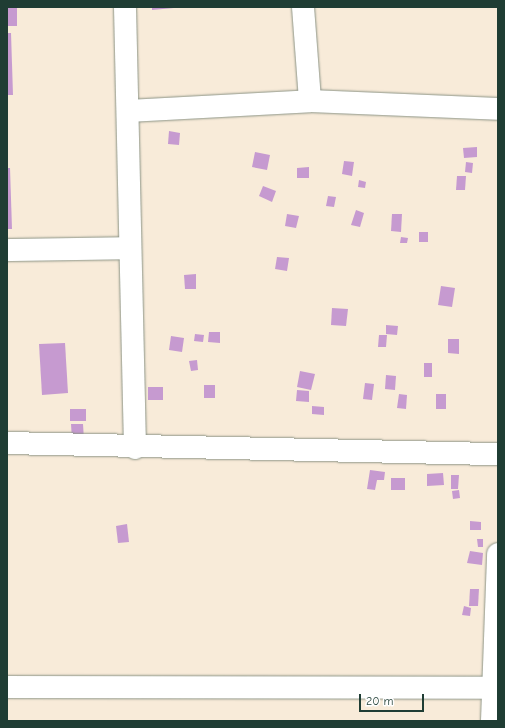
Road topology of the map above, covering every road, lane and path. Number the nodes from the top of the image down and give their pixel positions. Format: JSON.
{"nodes":[{"id":1,"x":125,"y":7,"type":"edge"},
{"id":2,"x":303,"y":7,"type":"edge"},
{"id":3,"x":310,"y":101,"type":"junction"},
{"id":4,"x":498,"y":109,"type":"edge"},
{"id":5,"x":128,"y":111,"type":"junction"},
{"id":6,"x":130,"y":248,"type":"junction"},
{"id":7,"x":7,"y":250,"type":"edge"},
{"id":8,"x":7,"y":443,"type":"edge"},
{"id":9,"x":135,"y":448,"type":"junction"},
{"id":10,"x":498,"y":454,"type":"edge"},
{"id":11,"x":498,"y":554,"type":"edge"},
{"id":12,"x":497,"y":590,"type":"edge"},
{"id":13,"x":7,"y":687,"type":"edge"},
{"id":14,"x":493,"y":688,"type":"junction"},
{"id":15,"x":492,"y":721,"type":"edge"}],
"edges":[{"from":1,"to":5,"type":"street"},
{"from":2,"to":3,"type":"street"},
{"from":3,"to":4,"type":"street"},
{"from":3,"to":5,"type":"street"},
{"from":5,"to":6,"type":"street"},
{"from":6,"to":7,"type":"street"},
{"from":6,"to":9,"type":"street"},
{"from":8,"to":9,"type":"street"},
{"from":9,"to":10,"type":"street"},
{"from":11,"to":12,"type":"street"},
{"from":12,"to":14,"type":"street"},
{"from":13,"to":14,"type":"street"},
{"from":14,"to":15,"type":"street"}]}
